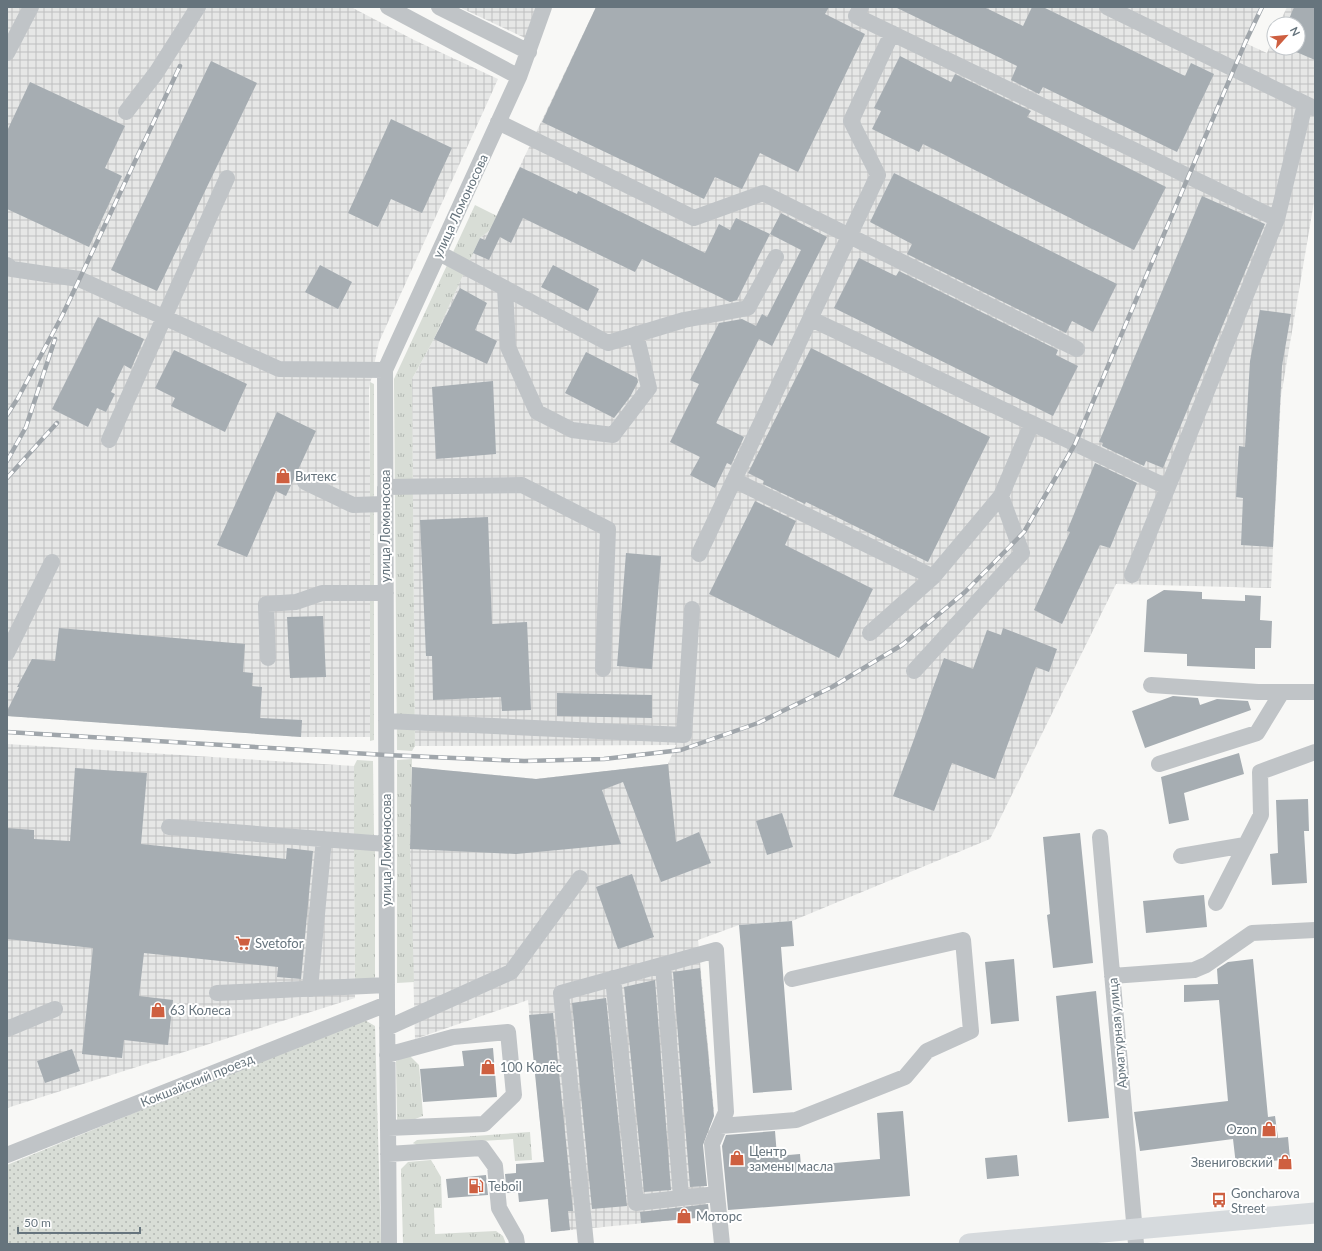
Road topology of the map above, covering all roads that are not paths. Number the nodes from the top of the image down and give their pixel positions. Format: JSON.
{"nodes":[{"id":1,"x":31,"y":7,"type":"edge"},
{"id":2,"x":198,"y":7,"type":"edge"},
{"id":3,"x":388,"y":7,"type":"edge"},
{"id":4,"x":439,"y":7,"type":"edge"},
{"id":5,"x":544,"y":7,"type":"edge"},
{"id":6,"x":861,"y":7,"type":"edge"},
{"id":7,"x":1107,"y":7,"type":"edge"},
{"id":8,"x":892,"y":33,"type":"junction"},
{"id":9,"x":529,"y":52,"type":"junction"},
{"id":10,"x":7,"y":53,"type":"edge"},
{"id":11,"x":519,"y":77,"type":"junction"},
{"id":12,"x":1310,"y":106,"type":"edge"},
{"id":13,"x":126,"y":112,"type":"dead end"},
{"id":14,"x":498,"y":122,"type":"junction"},
{"id":15,"x":227,"y":178,"type":"dead end"},
{"id":16,"x":1277,"y":219,"type":"junction"},
{"id":17,"x":849,"y":236,"type":"junction"},
{"id":18,"x":439,"y":253,"type":"junction"},
{"id":19,"x":776,"y":257,"type":"dead end"},
{"id":20,"x":7,"y":265,"type":"edge"},
{"id":21,"x":505,"y":288,"type":"junction"},
{"id":22,"x":165,"y":318,"type":"junction"},
{"id":23,"x":811,"y":319,"type":"junction"},
{"id":24,"x":636,"y":334,"type":"junction"},
{"id":25,"x":1077,"y":349,"type":"dead end"},
{"id":26,"x":385,"y":370,"type":"junction"},
{"id":27,"x":1032,"y":423,"type":"junction"},
{"id":28,"x":109,"y":440,"type":"dead end"},
{"id":29,"x":734,"y":480,"type":"junction"},
{"id":30,"x":305,"y":482,"type":"dead end"},
{"id":31,"x":385,"y":487,"type":"junction"},
{"id":32,"x":1167,"y":488,"type":"junction"},
{"id":33,"x":1001,"y":496,"type":"junction"},
{"id":34,"x":385,"y":504,"type":"junction"},
{"id":35,"x":699,"y":554,"type":"dead end"},
{"id":36,"x":52,"y":562,"type":"dead end"},
{"id":37,"x":1132,"y":575,"type":"dead end"},
{"id":38,"x":933,"y":577,"type":"junction"},
{"id":39,"x":386,"y":593,"type":"junction"},
{"id":40,"x":692,"y":609,"type":"dead end"},
{"id":41,"x":870,"y":633,"type":"dead end"},
{"id":42,"x":7,"y":653,"type":"edge"},
{"id":43,"x":268,"y":658,"type":"dead end"},
{"id":44,"x":603,"y":669,"type":"dead end"},
{"id":45,"x":914,"y":671,"type":"dead end"},
{"id":46,"x":1151,"y":685,"type":"dead end"},
{"id":47,"x":1282,"y":692,"type":"junction"},
{"id":48,"x":1315,"y":692,"type":"edge"},
{"id":49,"x":386,"y":721,"type":"junction"},
{"id":50,"x":1315,"y":752,"type":"edge"},
{"id":51,"x":1159,"y":764,"type":"dead end"},
{"id":52,"x":169,"y":827,"type":"dead end"},
{"id":53,"x":1100,"y":837,"type":"dead end"},
{"id":54,"x":324,"y":839,"type":"junction"},
{"id":55,"x":386,"y":844,"type":"junction"},
{"id":56,"x":1245,"y":845,"type":"junction"},
{"id":57,"x":1181,"y":856,"type":"dead end"},
{"id":58,"x":580,"y":878,"type":"dead end"},
{"id":59,"x":1216,"y":903,"type":"dead end"},
{"id":60,"x":1315,"y":930,"type":"edge"},
{"id":61,"x":663,"y":965,"type":"junction"},
{"id":62,"x":1112,"y":976,"type":"junction"},
{"id":63,"x":613,"y":978,"type":"junction"},
{"id":64,"x":792,"y":979,"type":"dead end"},
{"id":65,"x":387,"y":985,"type":"junction"},
{"id":66,"x":310,"y":989,"type":"junction"},
{"id":67,"x":217,"y":993,"type":"dead end"},
{"id":68,"x":387,"y":1004,"type":"junction"},
{"id":69,"x":55,"y":1009,"type":"dead end"},
{"id":70,"x":387,"y":1028,"type":"junction"},
{"id":71,"x":7,"y":1029,"type":"edge"},
{"id":72,"x":387,"y":1055,"type":"junction"},
{"id":73,"x":720,"y":1126,"type":"junction"},
{"id":74,"x":388,"y":1128,"type":"junction"},
{"id":75,"x":7,"y":1154,"type":"edge"},
{"id":76,"x":388,"y":1154,"type":"junction"},
{"id":77,"x":717,"y":1194,"type":"junction"},
{"id":78,"x":681,"y":1197,"type":"junction"},
{"id":79,"x":1315,"y":1213,"type":"edge"},
{"id":80,"x":1135,"y":1237,"type":"edge"},
{"id":81,"x":1047,"y":1241,"type":"edge"},
{"id":82,"x":390,"y":1244,"type":"edge"},
{"id":83,"x":517,"y":1244,"type":"edge"},
{"id":84,"x":586,"y":1244,"type":"edge"},
{"id":85,"x":722,"y":1244,"type":"edge"},
{"id":86,"x":970,"y":1244,"type":"edge"}],
"edges":[{"from":1,"to":10,"type":"street"},
{"from":2,"to":13,"type":"street"},
{"from":3,"to":11,"type":"street"},
{"from":4,"to":9,"type":"street"},
{"from":5,"to":9,"type":"street","name":"улица Ломоносова"},
{"from":6,"to":8,"type":"street"},
{"from":7,"to":12,"type":"street"},
{"from":8,"to":16,"type":"street"},
{"from":8,"to":17,"type":"street"},
{"from":9,"to":11,"type":"street","name":"улица Ломоносова"},
{"from":11,"to":14,"type":"street","name":"улица Ломоносова"},
{"from":12,"to":16,"type":"street"},
{"from":14,"to":17,"type":"street"},
{"from":14,"to":18,"type":"street","name":"улица Ломоносова"},
{"from":15,"to":22,"type":"street"},
{"from":16,"to":32,"type":"street"},
{"from":17,"to":23,"type":"street"},
{"from":17,"to":25,"type":"street"},
{"from":18,"to":21,"type":"street"},
{"from":18,"to":26,"type":"street","name":"улица Ломоносова"},
{"from":19,"to":24,"type":"street"},
{"from":20,"to":22,"type":"street"},
{"from":21,"to":24,"type":"street"},
{"from":21,"to":24,"type":"street"},
{"from":22,"to":26,"type":"street"},
{"from":22,"to":28,"type":"street"},
{"from":23,"to":27,"type":"street"},
{"from":23,"to":29,"type":"street"},
{"from":26,"to":31,"type":"street","name":"улица Ломоносова"},
{"from":27,"to":32,"type":"street"},
{"from":27,"to":33,"type":"street"},
{"from":29,"to":35,"type":"street"},
{"from":29,"to":38,"type":"street"},
{"from":30,"to":34,"type":"street"},
{"from":31,"to":34,"type":"street","name":"улица Ломоносова"},
{"from":31,"to":44,"type":"street"},
{"from":32,"to":37,"type":"street"},
{"from":33,"to":38,"type":"street"},
{"from":33,"to":45,"type":"street"},
{"from":34,"to":39,"type":"street","name":"улица Ломоносова"},
{"from":36,"to":42,"type":"street"},
{"from":38,"to":41,"type":"street"},
{"from":39,"to":43,"type":"street"},
{"from":39,"to":49,"type":"street","name":"улица Ломоносова"},
{"from":40,"to":49,"type":"street"},
{"from":46,"to":47,"type":"street"},
{"from":47,"to":48,"type":"street"},
{"from":47,"to":51,"type":"street"},
{"from":49,"to":55,"type":"street","name":"улица Ломоносова"},
{"from":50,"to":56,"type":"street"},
{"from":52,"to":54,"type":"street"},
{"from":53,"to":62,"type":"street","name":"Арматурная улица"},
{"from":54,"to":55,"type":"street"},
{"from":54,"to":66,"type":"street"},
{"from":55,"to":65,"type":"street","name":"улица Ломоносова"},
{"from":56,"to":57,"type":"street"},
{"from":56,"to":59,"type":"street"},
{"from":58,"to":70,"type":"street"},
{"from":60,"to":62,"type":"street"},
{"from":61,"to":63,"type":"street"},
{"from":61,"to":73,"type":"street"},
{"from":61,"to":78,"type":"street"},
{"from":62,"to":80,"type":"street","name":"Арматурная улица"},
{"from":63,"to":78,"type":"street"},
{"from":63,"to":84,"type":"street"},
{"from":64,"to":73,"type":"street"},
{"from":65,"to":66,"type":"street"},
{"from":65,"to":68,"type":"street","name":"улица Ломоносова"},
{"from":66,"to":67,"type":"street"},
{"from":68,"to":70,"type":"street","name":"улица Ломоносова"},
{"from":68,"to":75,"type":"street","name":"Кокшайский проезд"},
{"from":69,"to":71,"type":"street"},
{"from":70,"to":72,"type":"street","name":"улица Ломоносова"},
{"from":72,"to":74,"type":"street","name":"улица Ломоносова"},
{"from":72,"to":74,"type":"street"},
{"from":73,"to":77,"type":"street"},
{"from":74,"to":76,"type":"street","name":"улица Ломоносова"},
{"from":76,"to":82,"type":"street","name":"улица Ломоносова"},
{"from":76,"to":83,"type":"street"},
{"from":77,"to":78,"type":"street"},
{"from":77,"to":85,"type":"street"},
{"from":79,"to":80,"type":"main road"},
{"from":80,"to":81,"type":"main road"},
{"from":81,"to":86,"type":"main road"}]}
